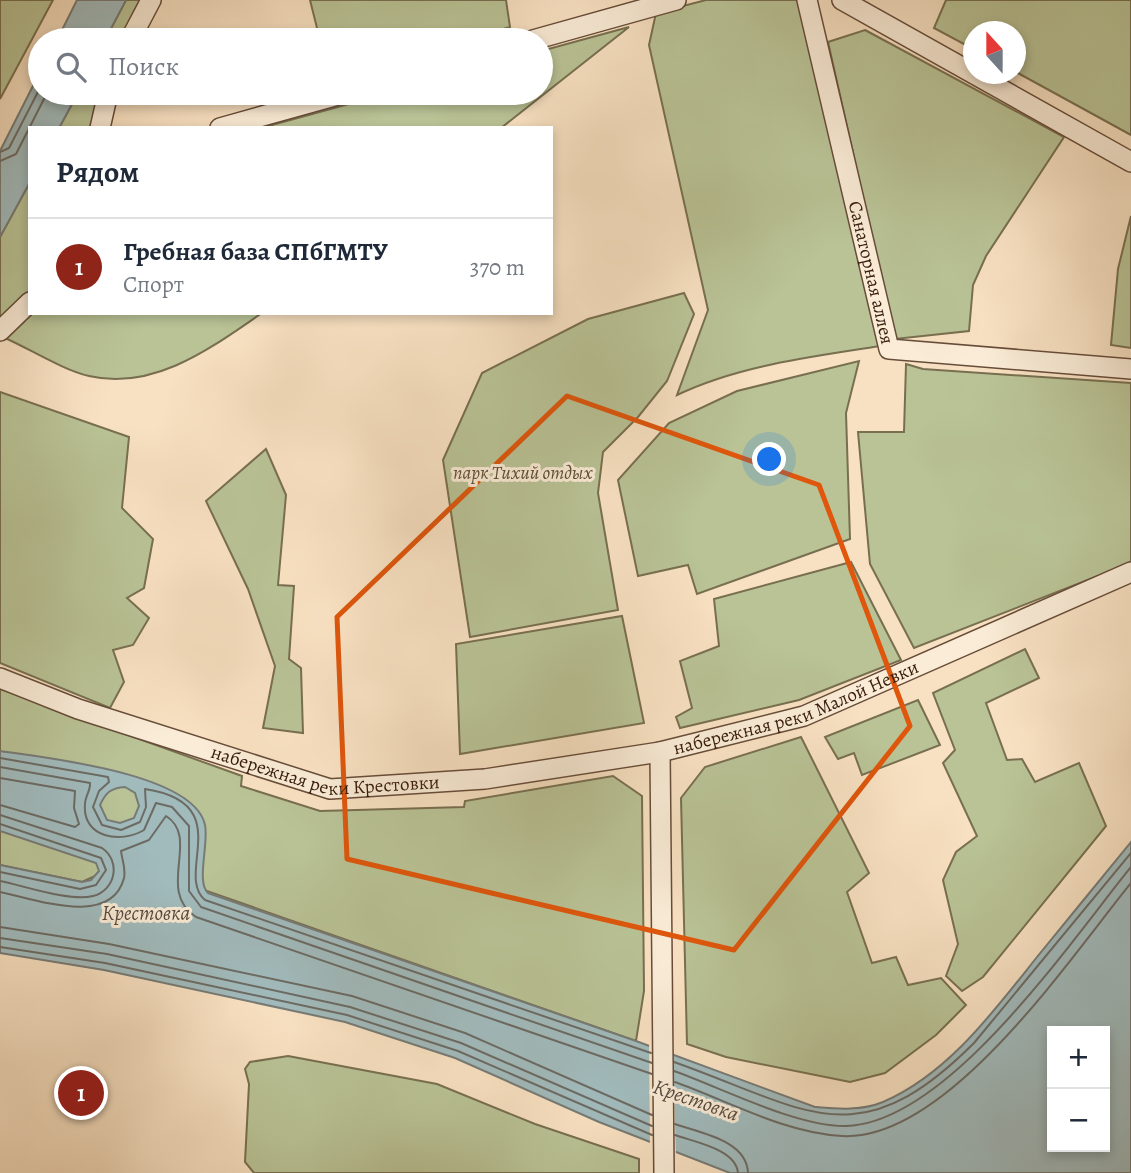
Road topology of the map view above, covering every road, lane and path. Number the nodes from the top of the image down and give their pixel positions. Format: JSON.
{"nodes":[{"id":1,"x":151,"y":0,"type":"edge"},
{"id":2,"x":676,"y":0,"type":"edge"},
{"id":3,"x":807,"y":0,"type":"edge"},
{"id":4,"x":842,"y":0,"type":"edge"},
{"id":5,"x":136,"y":28,"type":"edge"},
{"id":6,"x":553,"y":34,"type":"edge"},
{"id":7,"x":105,"y":105,"type":"edge"},
{"id":8,"x":302,"y":105,"type":"edge"},
{"id":9,"x":100,"y":126,"type":"edge"},
{"id":10,"x":227,"y":126,"type":"edge"},
{"id":11,"x":1131,"y":162,"type":"edge"},
{"id":12,"x":28,"y":304,"type":"edge"},
{"id":13,"x":0,"y":331,"type":"edge"},
{"id":14,"x":1131,"y":369,"type":"edge"},
{"id":15,"x":1131,"y":572,"type":"edge"},
{"id":16,"x":0,"y":678,"type":"edge"},
{"id":17,"x":660,"y":752,"type":"junction"},
{"id":18,"x":664,"y":1173,"type":"edge"}],
"edges":[{"from":1,"to":5,"type":"street"},
{"from":2,"to":6,"type":"street"},
{"from":3,"to":14,"type":"street","name":"Санаторная аллея"},
{"from":4,"to":11,"type":"street"},
{"from":7,"to":9,"type":"street"},
{"from":8,"to":10,"type":"street"},
{"from":12,"to":13,"type":"street"},
{"from":15,"to":17,"type":"street","name":"набережная реки Малой Невки"},
{"from":16,"to":17,"type":"street","name":"набережная реки Крестовки"},
{"from":17,"to":18,"type":"street","name":"набережная реки Малой Невки"}]}
